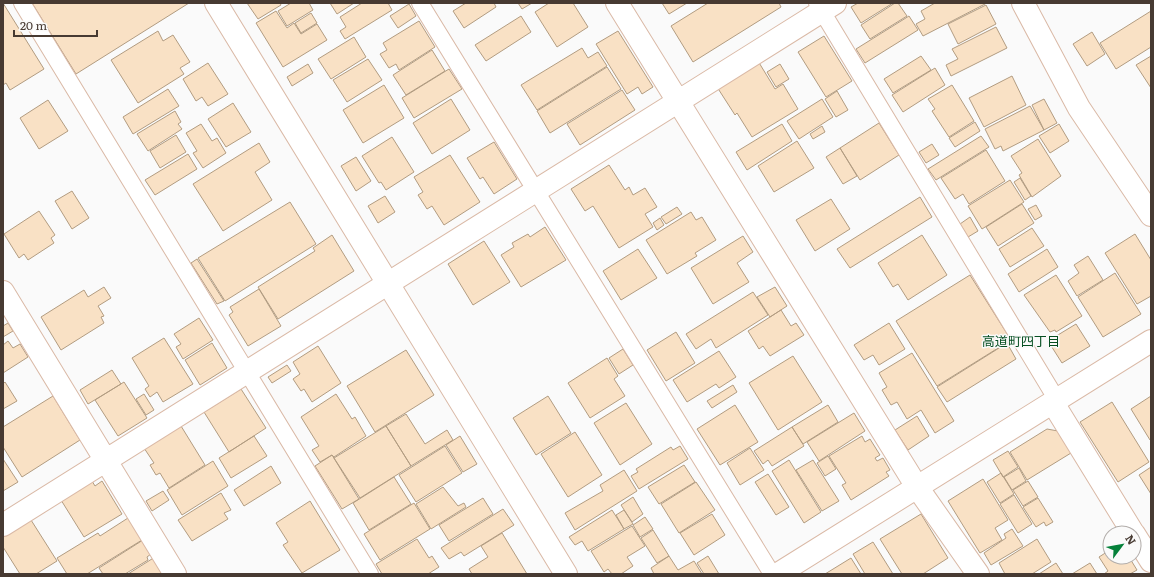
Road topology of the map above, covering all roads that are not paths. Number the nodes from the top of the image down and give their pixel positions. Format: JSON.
{"nodes":[{"id":1,"x":22,"y":3,"type":"edge"},
{"id":2,"x":216,"y":3,"type":"edge"},
{"id":3,"x":420,"y":3,"type":"edge"},
{"id":4,"x":617,"y":3,"type":"edge"},
{"id":5,"x":1023,"y":3,"type":"edge"},
{"id":6,"x":824,"y":6,"type":"edge"},
{"id":7,"x":678,"y":101,"type":"junction"},
{"id":8,"x":536,"y":190,"type":"junction"},
{"id":9,"x":1151,"y":215,"type":"edge"},
{"id":10,"x":387,"y":283,"type":"junction"},
{"id":11,"x":3,"y":292,"type":"edge"},
{"id":12,"x":1151,"y":341,"type":"edge"},
{"id":13,"x":247,"y":372,"type":"junction"},
{"id":14,"x":1055,"y":401,"type":"junction"},
{"id":15,"x":105,"y":461,"type":"junction"},
{"id":16,"x":916,"y":487,"type":"junction"},
{"id":17,"x":3,"y":525,"type":"edge"},
{"id":18,"x":1129,"y":525,"type":"edge"},
{"id":19,"x":1142,"y":546,"type":"edge"},
{"id":20,"x":1151,"y":561,"type":"edge"},
{"id":21,"x":175,"y":574,"type":"edge"},
{"id":22,"x":370,"y":574,"type":"edge"},
{"id":23,"x":566,"y":574,"type":"edge"},
{"id":24,"x":772,"y":574,"type":"edge"},
{"id":25,"x":778,"y":574,"type":"edge"},
{"id":26,"x":978,"y":574,"type":"edge"}],
"edges":[{"from":1,"to":13,"type":"lane"},
{"from":2,"to":10,"type":"street"},
{"from":3,"to":8,"type":"lane"},
{"from":4,"to":7,"type":"street"},
{"from":5,"to":9,"type":"street"},
{"from":6,"to":7,"type":"street"},
{"from":6,"to":14,"type":"lane"},
{"from":7,"to":8,"type":"street"},
{"from":7,"to":16,"type":"street"},
{"from":8,"to":10,"type":"street"},
{"from":8,"to":24,"type":"lane"},
{"from":10,"to":13,"type":"street"},
{"from":10,"to":23,"type":"street"},
{"from":11,"to":15,"type":"street"},
{"from":12,"to":14,"type":"street"},
{"from":13,"to":15,"type":"street"},
{"from":13,"to":22,"type":"lane"},
{"from":14,"to":16,"type":"street"},
{"from":14,"to":18,"type":"street"},
{"from":15,"to":17,"type":"street"},
{"from":15,"to":21,"type":"street"},
{"from":16,"to":25,"type":"street"},
{"from":16,"to":26,"type":"street"},
{"from":19,"to":20,"type":"street"}]}
